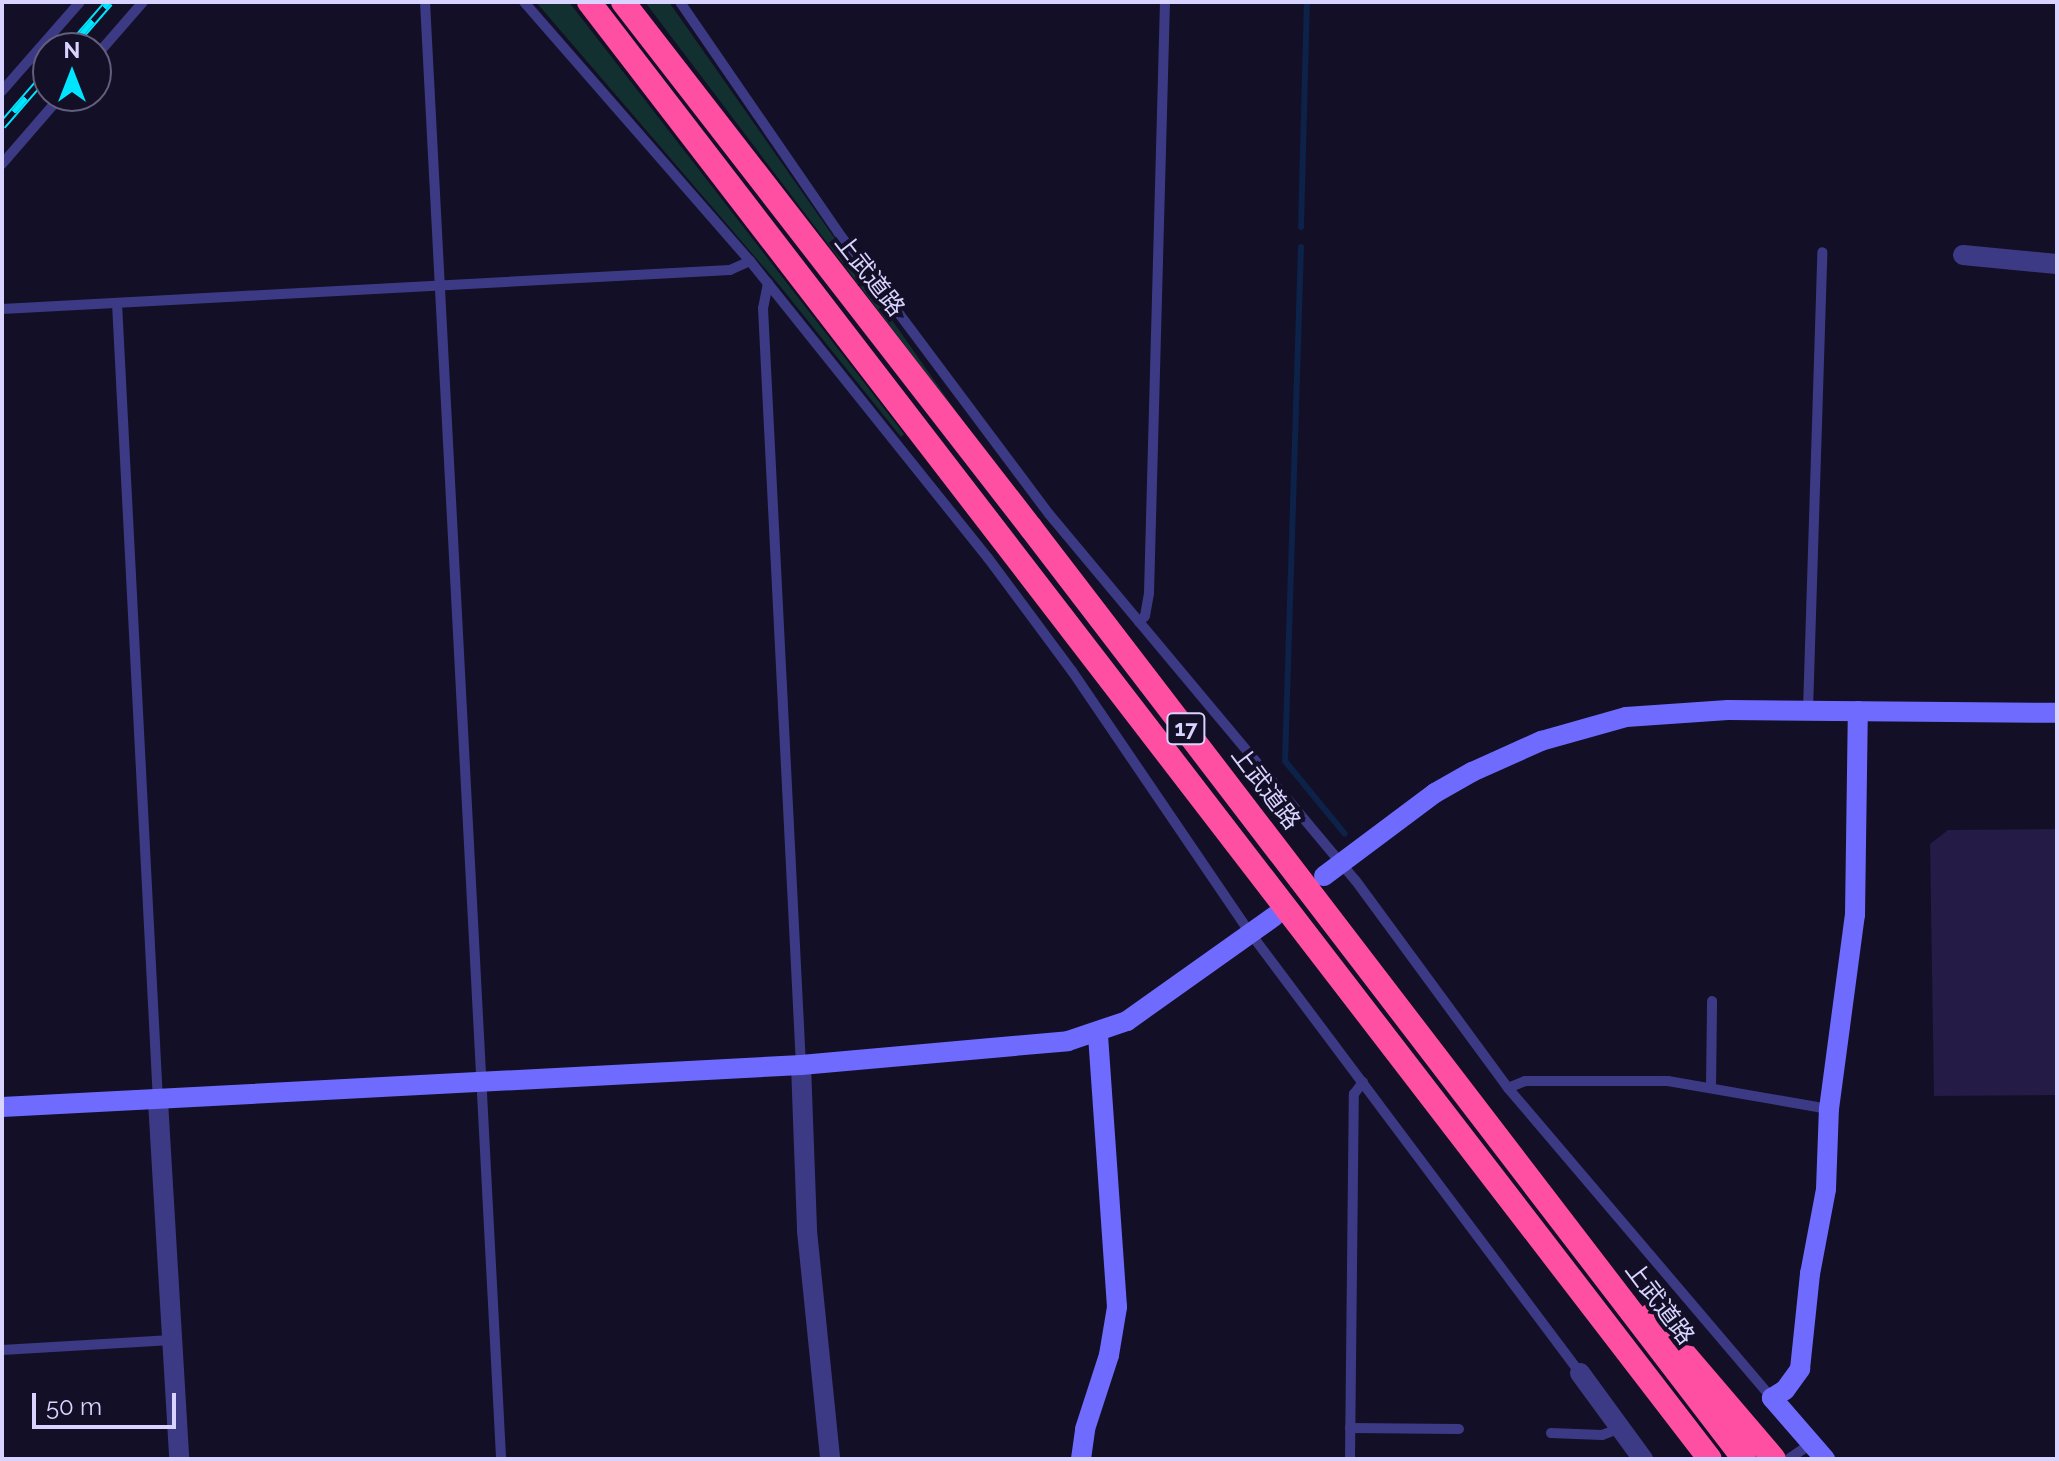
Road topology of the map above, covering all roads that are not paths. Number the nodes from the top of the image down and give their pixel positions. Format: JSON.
{"nodes":[{"id":1,"x":80,"y":2,"type":"edge"},
{"id":2,"x":143,"y":2,"type":"edge"},
{"id":3,"x":425,"y":2,"type":"edge"},
{"id":4,"x":524,"y":2,"type":"edge"},
{"id":5,"x":589,"y":2,"type":"edge"},
{"id":6,"x":623,"y":2,"type":"edge"},
{"id":7,"x":680,"y":2,"type":"edge"},
{"id":8,"x":1165,"y":2,"type":"edge"},
{"id":9,"x":112,"y":38,"type":"edge"},
{"id":10,"x":2,"y":91,"type":"edge"},
{"id":11,"x":47,"y":112,"type":"edge"},
{"id":12,"x":2,"y":164,"type":"edge"},
{"id":13,"x":1822,"y":252,"type":"dead end"},
{"id":14,"x":1963,"y":255,"type":"dead end"},
{"id":15,"x":750,"y":261,"type":"junction"},
{"id":16,"x":2057,"y":264,"type":"edge"},
{"id":17,"x":768,"y":283,"type":"junction"},
{"id":18,"x":439,"y":286,"type":"junction"},
{"id":19,"x":117,"y":303,"type":"junction"},
{"id":20,"x":2,"y":309,"type":"edge"},
{"id":21,"x":1040,"y":521,"type":"junction"},
{"id":22,"x":998,"y":551,"type":"junction"},
{"id":23,"x":1139,"y":622,"type":"junction"},
{"id":24,"x":1808,"y":710,"type":"junction"},
{"id":25,"x":1858,"y":711,"type":"junction"},
{"id":26,"x":2057,"y":713,"type":"edge"},
{"id":27,"x":1341,"y":863,"type":"junction"},
{"id":28,"x":1324,"y":876,"type":"dead end"},
{"id":29,"x":1275,"y":916,"type":"dead end"},
{"id":30,"x":1251,"y":934,"type":"junction"},
{"id":31,"x":1712,"y":1001,"type":"dead end"},
{"id":32,"x":1098,"y":1033,"type":"junction"},
{"id":33,"x":801,"y":1065,"type":"junction"},
{"id":34,"x":484,"y":1081,"type":"junction"},
{"id":35,"x":1363,"y":1082,"type":"junction"},
{"id":36,"x":1508,"y":1088,"type":"junction"},
{"id":37,"x":1711,"y":1088,"type":"junction"},
{"id":38,"x":158,"y":1101,"type":"junction"},
{"id":39,"x":2,"y":1107,"type":"edge"},
{"id":40,"x":1829,"y":1109,"type":"junction"},
{"id":41,"x":1562,"y":1220,"type":"junction"},
{"id":42,"x":1550,"y":1250,"type":"junction"},
{"id":43,"x":172,"y":1340,"type":"junction"},
{"id":44,"x":2,"y":1350,"type":"edge"},
{"id":45,"x":1580,"y":1373,"type":"joint"},
{"id":46,"x":1772,"y":1398,"type":"junction"},
{"id":47,"x":1350,"y":1428,"type":"junction"},
{"id":48,"x":1621,"y":1428,"type":"junction"},
{"id":49,"x":1459,"y":1429,"type":"dead end"},
{"id":50,"x":1551,"y":1433,"type":"dead end"},
{"id":51,"x":1818,"y":1451,"type":"edge"},
{"id":52,"x":1790,"y":1458,"type":"edge"},
{"id":53,"x":179,"y":1459,"type":"edge"},
{"id":54,"x":501,"y":1459,"type":"edge"},
{"id":55,"x":830,"y":1459,"type":"edge"},
{"id":56,"x":1081,"y":1459,"type":"edge"},
{"id":57,"x":1350,"y":1459,"type":"edge"},
{"id":58,"x":1643,"y":1459,"type":"edge"},
{"id":59,"x":1690,"y":1459,"type":"edge"},
{"id":60,"x":1710,"y":1459,"type":"edge"},
{"id":61,"x":1744,"y":1459,"type":"edge"},
{"id":62,"x":1774,"y":1459,"type":"edge"}],
"edges":[{"from":1,"to":10,"type":"lane"},
{"from":2,"to":9,"type":"lane"},
{"from":3,"to":18,"type":"lane"},
{"from":4,"to":15,"type":"lane"},
{"from":5,"to":22,"type":"highway","number":"17"},
{"from":6,"to":21,"type":"highway","name":"上武道路","number":"17"},
{"from":7,"to":21,"type":"lane"},
{"from":8,"to":23,"type":"lane"},
{"from":11,"to":12,"type":"lane"},
{"from":13,"to":24,"type":"lane"},
{"from":14,"to":16,"type":"street"},
{"from":15,"to":17,"type":"lane"},
{"from":15,"to":18,"type":"lane"},
{"from":17,"to":22,"type":"lane"},
{"from":17,"to":33,"type":"lane"},
{"from":18,"to":19,"type":"lane"},
{"from":18,"to":34,"type":"lane"},
{"from":19,"to":20,"type":"lane"},
{"from":19,"to":38,"type":"lane"},
{"from":21,"to":23,"type":"lane"},
{"from":21,"to":41,"type":"highway","name":"上武道路","number":"17"},
{"from":22,"to":30,"type":"lane"},
{"from":22,"to":42,"type":"highway","number":"17"},
{"from":23,"to":27,"type":"lane"},
{"from":24,"to":25,"type":"street"},
{"from":24,"to":27,"type":"street"},
{"from":25,"to":26,"type":"street"},
{"from":25,"to":40,"type":"street"},
{"from":27,"to":28,"type":"street"},
{"from":27,"to":36,"type":"lane"},
{"from":29,"to":30,"type":"street"},
{"from":30,"to":32,"type":"street"},
{"from":30,"to":35,"type":"lane"},
{"from":31,"to":37,"type":"lane"},
{"from":32,"to":33,"type":"street"},
{"from":32,"to":56,"type":"street"},
{"from":33,"to":34,"type":"street"},
{"from":33,"to":55,"type":"street"},
{"from":34,"to":38,"type":"street"},
{"from":34,"to":54,"type":"lane"},
{"from":35,"to":45,"type":"lane"},
{"from":35,"to":47,"type":"lane"},
{"from":36,"to":37,"type":"lane"},
{"from":36,"to":46,"type":"lane"},
{"from":37,"to":40,"type":"lane"},
{"from":38,"to":39,"type":"street"},
{"from":38,"to":43,"type":"street"},
{"from":40,"to":46,"type":"street"},
{"from":41,"to":61,"type":"highway","name":"上武道路","number":"17"},
{"from":41,"to":62,"type":"highway"},
{"from":42,"to":59,"type":"highway"},
{"from":42,"to":60,"type":"highway","number":"17"},
{"from":43,"to":44,"type":"lane"},
{"from":43,"to":53,"type":"street"},
{"from":45,"to":48,"type":"street"},
{"from":46,"to":51,"type":"street"},
{"from":47,"to":49,"type":"lane"},
{"from":47,"to":57,"type":"lane"},
{"from":48,"to":50,"type":"lane"},
{"from":48,"to":58,"type":"street"},
{"from":51,"to":52,"type":"lane"}]}
